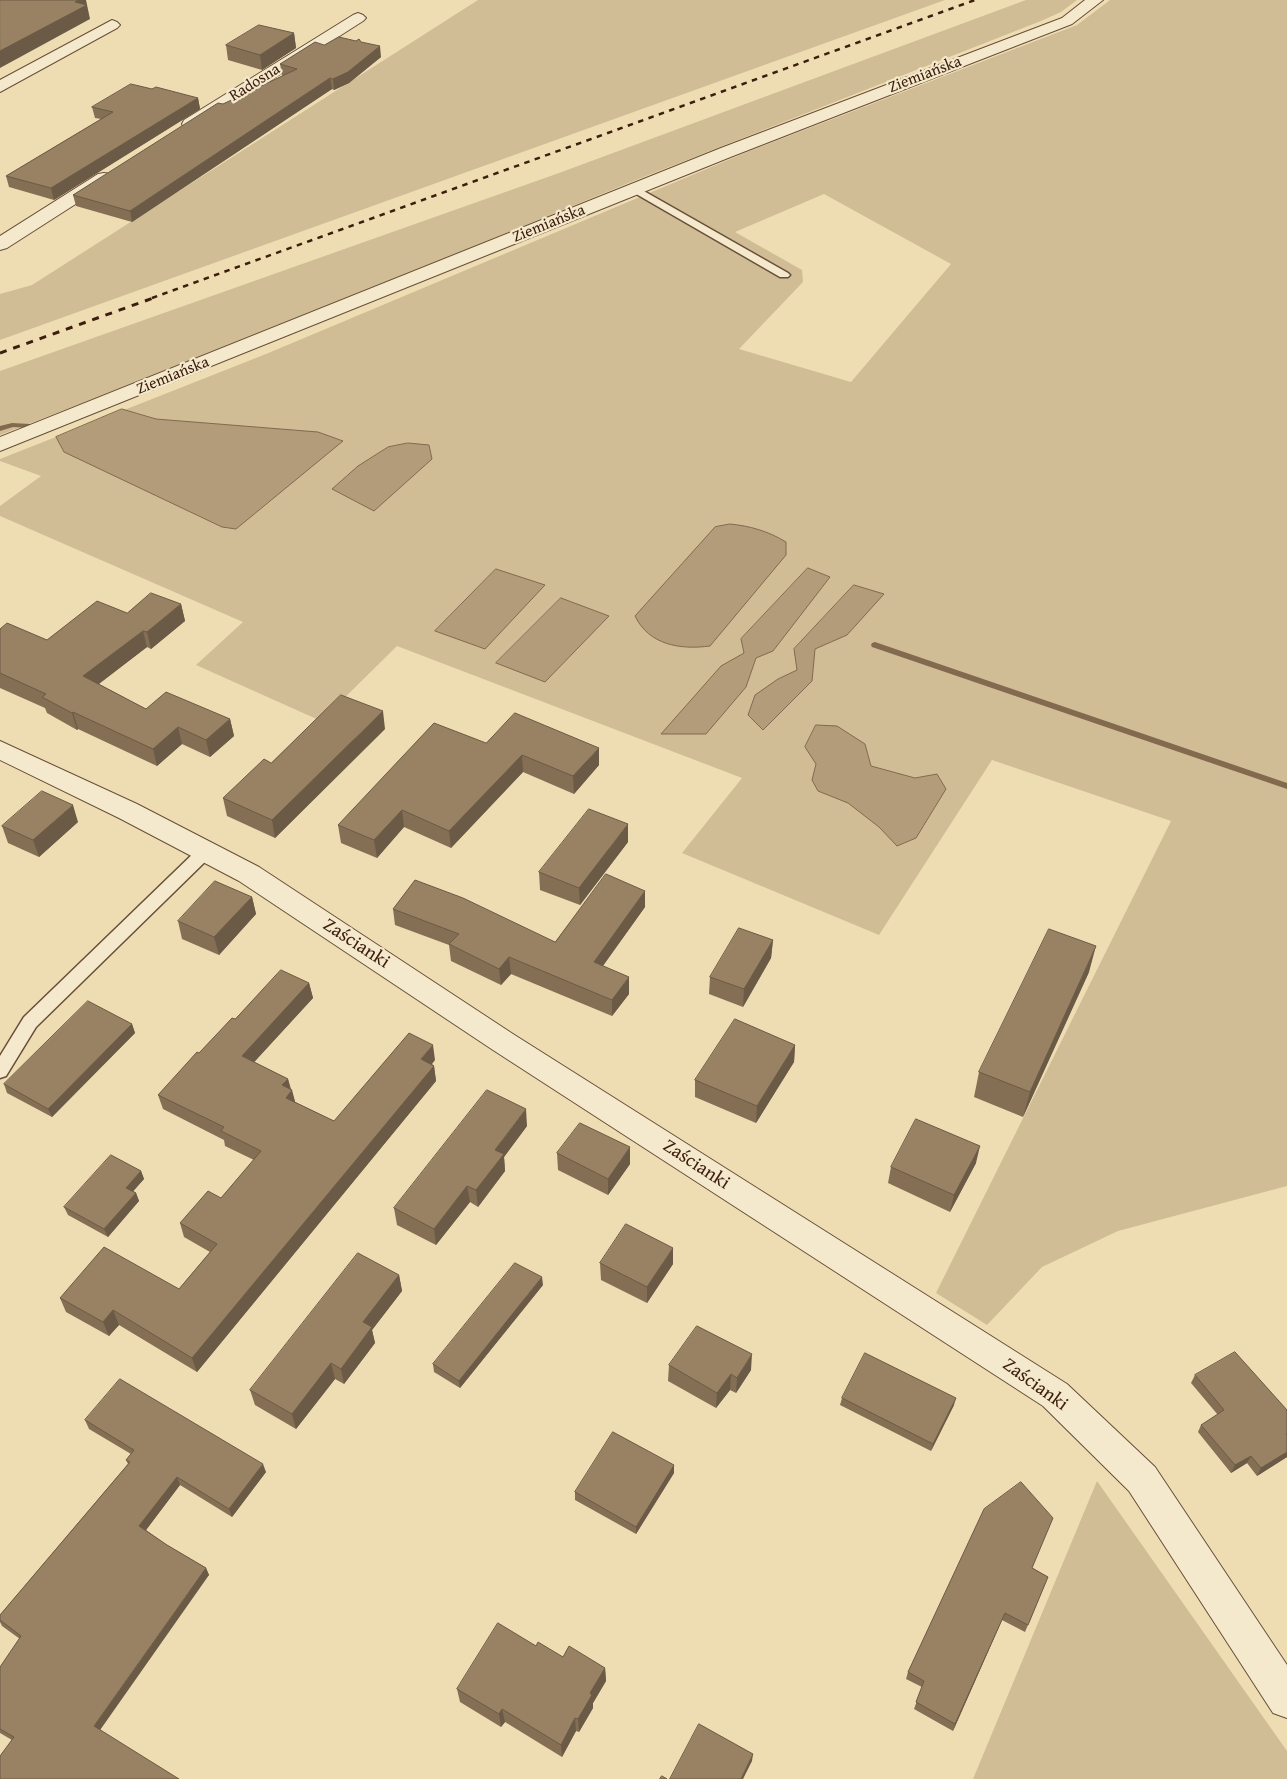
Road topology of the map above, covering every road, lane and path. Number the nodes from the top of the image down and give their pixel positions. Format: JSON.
{"nodes":[{"id":1,"x":1095,"y":0,"type":"edge"},
{"id":2,"x":358,"y":18,"type":"dead end"},
{"id":3,"x":112,"y":25,"type":"dead end"},
{"id":4,"x":0,"y":87,"type":"edge"},
{"id":5,"x":175,"y":134,"type":"edge"},
{"id":6,"x":116,"y":170,"type":"edge"},
{"id":7,"x":634,"y":189,"type":"junction"},
{"id":8,"x":0,"y":244,"type":"edge"},
{"id":9,"x":784,"y":275,"type":"dead end"},
{"id":10,"x":0,"y":444,"type":"edge"},
{"id":11,"x":0,"y":750,"type":"edge"},
{"id":12,"x":206,"y":851,"type":"junction"},
{"id":13,"x":0,"y":1071,"type":"edge"},
{"id":14,"x":1287,"y":1699,"type":"edge"}],
"edges":[{"from":1,"to":7,"type":"street","name":"Ziemiańska"},
{"from":2,"to":5,"type":"street","name":"Radosna"},
{"from":3,"to":4,"type":"street"},
{"from":6,"to":8,"type":"street"},
{"from":7,"to":9,"type":"lane"},
{"from":7,"to":10,"type":"street","name":"Ziemiańska"},
{"from":11,"to":12,"type":"street","name":"Zaścianki"},
{"from":12,"to":13,"type":"lane"},
{"from":12,"to":14,"type":"street","name":"Zaścianki"}]}
